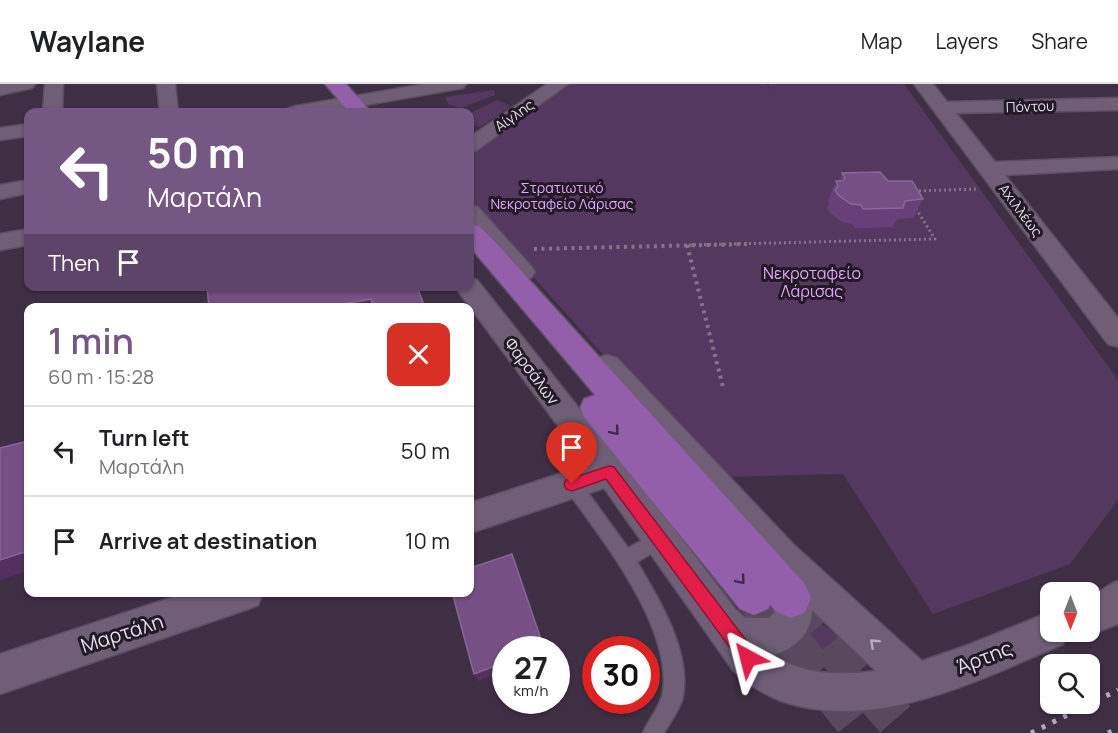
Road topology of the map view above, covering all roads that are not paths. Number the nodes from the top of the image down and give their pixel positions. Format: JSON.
{"nodes":[{"id":1,"x":26,"y":84,"type":"edge"},
{"id":2,"x":54,"y":84,"type":"edge"},
{"id":3,"x":166,"y":84,"type":"edge"},
{"id":4,"x":335,"y":84,"type":"edge"},
{"id":5,"x":457,"y":84,"type":"edge"},
{"id":6,"x":559,"y":84,"type":"edge"},
{"id":7,"x":923,"y":84,"type":"edge"},
{"id":8,"x":0,"y":90,"type":"edge"},
{"id":9,"x":1118,"y":104,"type":"edge"},
{"id":10,"x":355,"y":107,"type":"edge"},
{"id":11,"x":53,"y":108,"type":"edge"},
{"id":12,"x":169,"y":108,"type":"edge"},
{"id":13,"x":942,"y":108,"type":"junction"},
{"id":14,"x":24,"y":131,"type":"edge"},
{"id":15,"x":0,"y":134,"type":"edge"},
{"id":16,"x":474,"y":143,"type":"edge"},
{"id":17,"x":1118,"y":164,"type":"edge"},
{"id":18,"x":990,"y":169,"type":"junction"},
{"id":19,"x":24,"y":188,"type":"edge"},
{"id":20,"x":0,"y":192,"type":"edge"},
{"id":21,"x":24,"y":238,"type":"edge"},
{"id":22,"x":477,"y":238,"type":"edge"},
{"id":23,"x":0,"y":242,"type":"edge"},
{"id":24,"x":472,"y":291,"type":"edge"},
{"id":25,"x":1118,"y":337,"type":"edge"},
{"id":26,"x":609,"y":472,"type":"junction"},
{"id":27,"x":572,"y":484,"type":"junction"},
{"id":28,"x":474,"y":517,"type":"edge"},
{"id":29,"x":661,"y":538,"type":"junction"},
{"id":30,"x":780,"y":556,"type":"junction"},
{"id":31,"x":626,"y":559,"type":"junction"},
{"id":32,"x":754,"y":595,"type":"tunnel mouth"},
{"id":33,"x":230,"y":597,"type":"edge"},
{"id":34,"x":791,"y":598,"type":"tunnel mouth"},
{"id":35,"x":1118,"y":599,"type":"edge"},
{"id":36,"x":1100,"y":612,"type":"edge"},
{"id":37,"x":720,"y":619,"type":"junction"},
{"id":38,"x":1040,"y":635,"type":"edge"},
{"id":39,"x":0,"y":674,"type":"edge"},
{"id":40,"x":917,"y":683,"type":"junction"},
{"id":41,"x":653,"y":733,"type":"edge"}],
"edges":[{"from":1,"to":8,"type":"street"},
{"from":2,"to":11,"type":"street"},
{"from":3,"to":12,"type":"street"},
{"from":4,"to":10,"type":"main road"},
{"from":5,"to":10,"type":"street"},
{"from":6,"to":16,"type":"street","name":"Αίγλης"},
{"from":7,"to":13,"type":"street","name":"Αχιλλέως"},
{"from":9,"to":13,"type":"street","name":"Πόντου"},
{"from":13,"to":18,"type":"street","name":"Αχιλλέως"},
{"from":14,"to":15,"type":"street"},
{"from":17,"to":18,"type":"street"},
{"from":18,"to":25,"type":"street","name":"Αχιλλέως"},
{"from":19,"to":20,"type":"street"},
{"from":21,"to":23,"type":"street"},
{"from":22,"to":30,"type":"street"},
{"from":22,"to":32,"type":"main road","name":"Φαρσάλων","one_way":true},
{"from":22,"to":34,"type":"main road"},
{"from":24,"to":26,"type":"street","name":"Φαρσάλων"},
{"from":26,"to":27,"type":"street"},
{"from":26,"to":29,"type":"street","name":"Φαρσάλων"},
{"from":27,"to":28,"type":"street"},
{"from":27,"to":31,"type":"lane"},
{"from":29,"to":31,"type":"lane"},
{"from":29,"to":37,"type":"street","name":"Φαρσάλων"},
{"from":30,"to":37,"type":"street"},
{"from":40,"to":30,"type":"street","one_way":true},
{"from":31,"to":41,"type":"lane"},
{"from":33,"to":39,"type":"street","name":"Μαρτάλη"},
{"from":35,"to":36,"type":"street"},
{"from":37,"to":40,"type":"street","name":"Φαρσάλων"},
{"from":38,"to":40,"type":"street","name":"Άρτης"}]}
